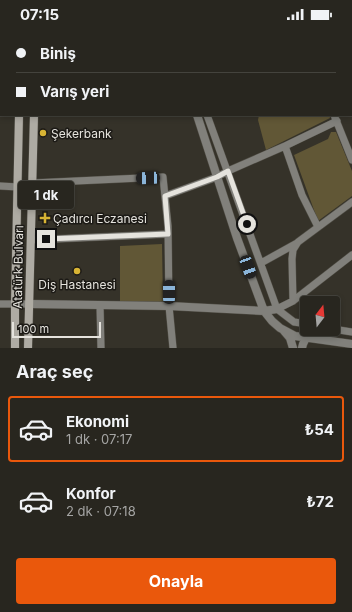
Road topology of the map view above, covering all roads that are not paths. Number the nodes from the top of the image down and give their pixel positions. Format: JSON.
{"nodes":[{"id":1,"x":19,"y":116,"type":"edge"},
{"id":2,"x":34,"y":116,"type":"edge"},
{"id":3,"x":197,"y":116,"type":"edge"},
{"id":4,"x":207,"y":116,"type":"edge"},
{"id":5,"x":335,"y":118,"type":"edge"},
{"id":6,"x":284,"y":146,"type":"junction"},
{"id":7,"x":352,"y":160,"type":"edge"},
{"id":8,"x":228,"y":171,"type":"junction"},
{"id":9,"x":217,"y":177,"type":"junction"},
{"id":10,"x":32,"y":183,"type":"junction"},
{"id":11,"x":0,"y":186,"type":"edge"},
{"id":12,"x":18,"y":187,"type":"junction"},
{"id":13,"x":165,"y":196,"type":"junction"},
{"id":14,"x":352,"y":202,"type":"edge"},
{"id":15,"x":318,"y":227,"type":"junction"},
{"id":16,"x":168,"y":234,"type":"junction"},
{"id":17,"x":31,"y":240,"type":"junction"},
{"id":18,"x":298,"y":242,"type":"junction"},
{"id":19,"x":351,"y":257,"type":"edge"},
{"id":20,"x":261,"y":263,"type":"junction"},
{"id":21,"x":293,"y":301,"type":"junction"},
{"id":22,"x":0,"y":304,"type":"edge"},
{"id":23,"x":15,"y":304,"type":"junction"},
{"id":24,"x":29,"y":304,"type":"junction"},
{"id":25,"x":100,"y":305,"type":"junction"},
{"id":26,"x":169,"y":306,"type":"junction"},
{"id":27,"x":277,"y":309,"type":"junction"},
{"id":28,"x":264,"y":311,"type":"junction"},
{"id":29,"x":300,"y":323,"type":"edge"},
{"id":30,"x":283,"y":329,"type":"junction"},
{"id":31,"x":340,"y":330,"type":"edge"},
{"id":32,"x":352,"y":332,"type":"edge"},
{"id":33,"x":306,"y":338,"type":"junction"},
{"id":34,"x":352,"y":344,"type":"edge"},
{"id":35,"x":15,"y":348,"type":"edge"},
{"id":36,"x":28,"y":348,"type":"edge"},
{"id":37,"x":101,"y":348,"type":"edge"},
{"id":38,"x":173,"y":348,"type":"edge"},
{"id":39,"x":293,"y":348,"type":"edge"},
{"id":40,"x":302,"y":348,"type":"edge"}],
"edges":[{"from":1,"to":12,"type":"main road","name":"Atatürk Bulvarı"},
{"from":2,"to":10,"type":"main road","name":"Atatürk Bulvarı"},
{"from":3,"to":9,"type":"street"},
{"from":4,"to":8,"type":"street"},
{"from":5,"to":6,"type":"street"},
{"from":5,"to":7,"type":"street"},
{"from":6,"to":8,"type":"street"},
{"from":6,"to":15,"type":"street"},
{"from":8,"to":9,"type":"street"},
{"from":8,"to":20,"type":"street"},
{"from":9,"to":13,"type":"street"},
{"from":9,"to":28,"type":"street"},
{"from":10,"to":13,"type":"street"},
{"from":10,"to":17,"type":"main road","name":"Atatürk Bulvarı"},
{"from":11,"to":12,"type":"street"},
{"from":12,"to":23,"type":"main road","name":"Atatürk Bulvarı"},
{"from":13,"to":16,"type":"street"},
{"from":14,"to":15,"type":"street"},
{"from":15,"to":18,"type":"street"},
{"from":16,"to":17,"type":"street"},
{"from":16,"to":26,"type":"street"},
{"from":17,"to":24,"type":"main road","name":"Atatürk Bulvarı"},
{"from":18,"to":20,"type":"street"},
{"from":18,"to":21,"type":"street"},
{"from":19,"to":21,"type":"street"},
{"from":20,"to":27,"type":"street"},
{"from":21,"to":27,"type":"street"},
{"from":22,"to":23,"type":"street"},
{"from":23,"to":24,"type":"street"},
{"from":23,"to":35,"type":"main road","name":"Atatürk Bulvarı"},
{"from":24,"to":25,"type":"street"},
{"from":24,"to":36,"type":"main road","name":"Atatürk Bulvarı"},
{"from":25,"to":26,"type":"street"},
{"from":25,"to":37,"type":"street"},
{"from":26,"to":28,"type":"street"},
{"from":26,"to":38,"type":"street"},
{"from":27,"to":28,"type":"street"},
{"from":27,"to":29,"type":"street"},
{"from":28,"to":30,"type":"street"},
{"from":30,"to":33,"type":"street"},
{"from":30,"to":39,"type":"street"},
{"from":31,"to":32,"type":"street"},
{"from":33,"to":34,"type":"street"},
{"from":33,"to":40,"type":"street"}]}
